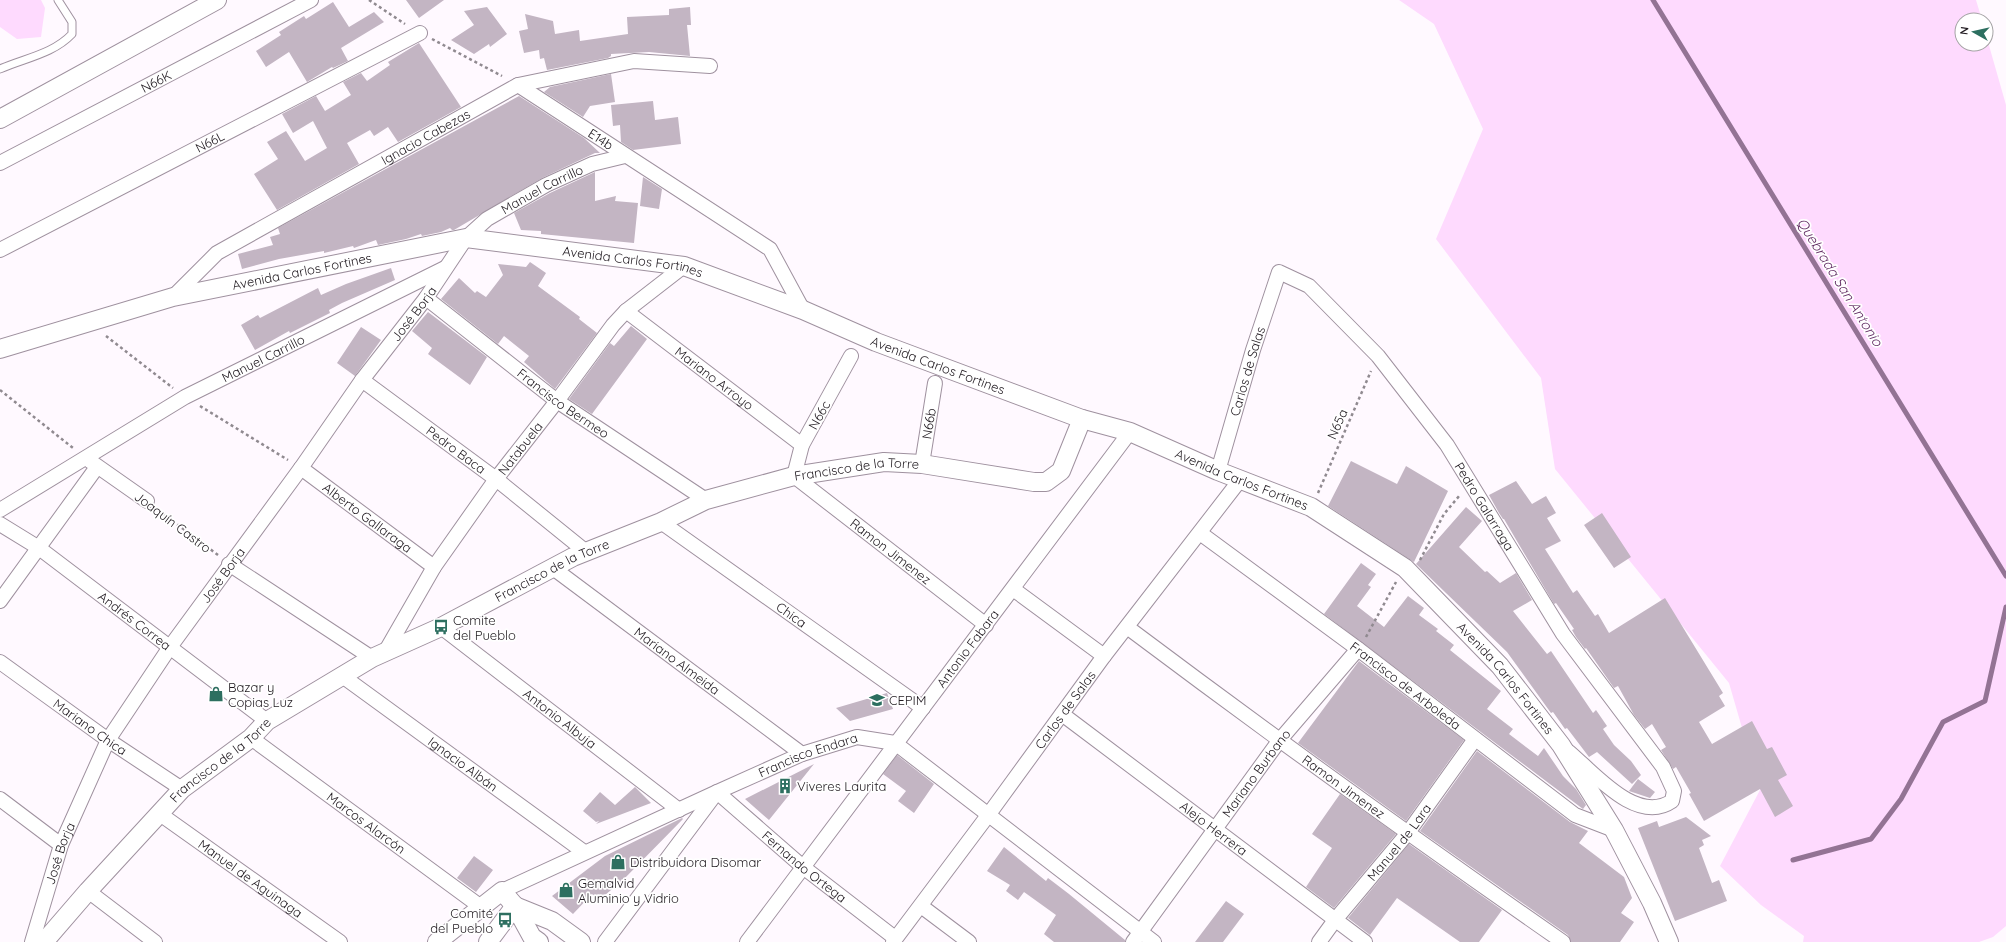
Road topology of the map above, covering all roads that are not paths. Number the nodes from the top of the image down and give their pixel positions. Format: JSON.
{"nodes":[{"id":1,"x":58,"y":0,"type":"edge"},
{"id":2,"x":217,"y":0,"type":"edge"},
{"id":3,"x":311,"y":0,"type":"edge"},
{"id":4,"x":420,"y":33,"type":"road end"},
{"id":5,"x":710,"y":66,"type":"dead end"},
{"id":6,"x":0,"y":69,"type":"edge"},
{"id":7,"x":518,"y":85,"type":"junction"},
{"id":8,"x":0,"y":119,"type":"edge"},
{"id":9,"x":625,"y":156,"type":"junction"},
{"id":10,"x":0,"y":163,"type":"edge"},
{"id":11,"x":466,"y":238,"type":"junction"},
{"id":12,"x":0,"y":250,"type":"edge"},
{"id":13,"x":684,"y":266,"type":"junction"},
{"id":14,"x":445,"y":268,"type":"junction"},
{"id":15,"x":1279,"y":272,"type":"joint"},
{"id":16,"x":174,"y":297,"type":"junction"},
{"id":17,"x":426,"y":298,"type":"junction"},
{"id":18,"x":803,"y":310,"type":"junction"},
{"id":19,"x":626,"y":311,"type":"junction"},
{"id":20,"x":0,"y":349,"type":"edge"},
{"id":21,"x":851,"y":356,"type":"dead end"},
{"id":22,"x":362,"y":380,"type":"junction"},
{"id":23,"x":935,"y":383,"type":"dead end"},
{"id":24,"x":557,"y":401,"type":"junction"},
{"id":25,"x":1082,"y":419,"type":"junction"},
{"id":26,"x":1130,"y":432,"type":"junction"},
{"id":27,"x":802,"y":445,"type":"junction"},
{"id":28,"x":85,"y":457,"type":"junction"},
{"id":29,"x":922,"y":464,"type":"junction"},
{"id":30,"x":97,"y":467,"type":"junction"},
{"id":31,"x":301,"y":468,"type":"junction"},
{"id":32,"x":1218,"y":471,"type":"junction"},
{"id":33,"x":794,"y":476,"type":"junction"},
{"id":34,"x":496,"y":479,"type":"junction"},
{"id":35,"x":1240,"y":480,"type":"junction"},
{"id":36,"x":706,"y":500,"type":"junction"},
{"id":37,"x":147,"y":501,"type":"road end"},
{"id":38,"x":0,"y":510,"type":"edge"},
{"id":39,"x":661,"y":522,"type":"junction"},
{"id":40,"x":0,"y":524,"type":"edge"},
{"id":41,"x":1200,"y":533,"type":"junction"},
{"id":42,"x":40,"y":548,"type":"junction"},
{"id":43,"x":585,"y":552,"type":"junction"},
{"id":44,"x":229,"y":564,"type":"junction"},
{"id":45,"x":434,"y":567,"type":"junction"},
{"id":46,"x":552,"y":568,"type":"junction"},
{"id":47,"x":1013,"y":589,"type":"junction"},
{"id":48,"x":0,"y":601,"type":"edge"},
{"id":49,"x":986,"y":626,"type":"junction"},
{"id":50,"x":441,"y":627,"type":"junction"},
{"id":51,"x":1127,"y":627,"type":"junction"},
{"id":52,"x":170,"y":647,"type":"junction"},
{"id":53,"x":1358,"y":649,"type":"junction"},
{"id":54,"x":378,"y":656,"type":"junction"},
{"id":55,"x":1104,"y":656,"type":"junction"},
{"id":56,"x":0,"y":662,"type":"edge"},
{"id":57,"x":341,"y":675,"type":"junction"},
{"id":58,"x":923,"y":708,"type":"junction"},
{"id":59,"x":1062,"y":714,"type":"junction"},
{"id":60,"x":267,"y":721,"type":"junction"},
{"id":61,"x":251,"y":738,"type":"junction"},
{"id":62,"x":1475,"y":739,"type":"junction"},
{"id":63,"x":108,"y":740,"type":"junction"},
{"id":64,"x":1279,"y":741,"type":"junction"},
{"id":65,"x":895,"y":743,"type":"junction"},
{"id":66,"x":1561,"y":745,"type":"junction"},
{"id":67,"x":802,"y":754,"type":"junction"},
{"id":68,"x":182,"y":789,"type":"junction"},
{"id":69,"x":717,"y":792,"type":"junction"},
{"id":70,"x":0,"y":799,"type":"edge"},
{"id":71,"x":679,"y":810,"type":"junction"},
{"id":72,"x":160,"y":814,"type":"junction"},
{"id":73,"x":989,"y":814,"type":"junction"},
{"id":74,"x":1215,"y":829,"type":"junction"},
{"id":75,"x":1614,"y":830,"type":"junction"},
{"id":76,"x":1407,"y":834,"type":"junction"},
{"id":77,"x":61,"y":845,"type":"junction"},
{"id":78,"x":584,"y":852,"type":"junction"},
{"id":79,"x":803,"y":867,"type":"junction"},
{"id":80,"x":88,"y":890,"type":"junction"},
{"id":81,"x":502,"y":891,"type":"junction"},
{"id":82,"x":515,"y":906,"type":"junction"},
{"id":83,"x":920,"y":906,"type":"junction"},
{"id":84,"x":481,"y":907,"type":"junction"},
{"id":85,"x":1335,"y":920,"type":"junction"},
{"id":86,"x":1137,"y":937,"type":"edge"},
{"id":87,"x":894,"y":940,"type":"edge"},
{"id":88,"x":32,"y":942,"type":"edge"},
{"id":89,"x":44,"y":942,"type":"edge"},
{"id":90,"x":155,"y":942,"type":"edge"},
{"id":91,"x":340,"y":942,"type":"edge"},
{"id":92,"x":437,"y":942,"type":"edge"},
{"id":93,"x":488,"y":942,"type":"edge"},
{"id":94,"x":539,"y":942,"type":"edge"},
{"id":95,"x":581,"y":942,"type":"edge"},
{"id":96,"x":605,"y":942,"type":"edge"},
{"id":97,"x":747,"y":942,"type":"edge"},
{"id":98,"x":969,"y":942,"type":"edge"},
{"id":99,"x":1154,"y":942,"type":"edge"},
{"id":100,"x":1319,"y":942,"type":"edge"},
{"id":101,"x":1365,"y":942,"type":"edge"},
{"id":102,"x":1563,"y":942,"type":"edge"},
{"id":103,"x":1669,"y":942,"type":"edge"}],
"edges":[{"from":1,"to":6,"type":"lane"},
{"from":2,"to":8,"type":"street"},
{"from":3,"to":10,"type":"street","name":"N66K"},
{"from":4,"to":12,"type":"street","name":"N66L"},
{"from":5,"to":7,"type":"street","name":"Ignacio Cabezas"},
{"from":7,"to":9,"type":"street","name":"E14b"},
{"from":7,"to":16,"type":"street","name":"Ignacio Cabezas"},
{"from":9,"to":11,"type":"street","name":"Manuel Carrillo"},
{"from":9,"to":18,"type":"street","name":"E14b"},
{"from":11,"to":13,"type":"street","name":"Avenida Carlos Fortines"},
{"from":11,"to":14,"type":"street","name":"José Borja"},
{"from":11,"to":16,"type":"street","name":"Avenida Carlos Fortines"},
{"from":13,"to":18,"type":"street","name":"Avenida Carlos Fortines"},
{"from":13,"to":19,"type":"street","name":"Natabuela"},
{"from":14,"to":17,"type":"street","name":"José Borja"},
{"from":14,"to":28,"type":"street","name":"Manuel Carrillo"},
{"from":15,"to":32,"type":"street","name":"Carlos de Salas"},
{"from":15,"to":66,"type":"street","name":"Pedro Galarraga"},
{"from":16,"to":20,"type":"street","name":"Avenida Carlos Fortines"},
{"from":17,"to":22,"type":"street","name":"José Borja"},
{"from":17,"to":24,"type":"street","name":"Francisco Bermeo"},
{"from":18,"to":25,"type":"street","name":"Avenida Carlos Fortines"},
{"from":19,"to":24,"type":"street","name":"Natabuela"},
{"from":19,"to":27,"type":"street","name":"Mariano Arroyo"},
{"from":21,"to":27,"type":"street","name":"N66c"},
{"from":22,"to":31,"type":"street","name":"José Borja"},
{"from":22,"to":34,"type":"street","name":"Pedro Baca"},
{"from":23,"to":29,"type":"street","name":"N66b"},
{"from":24,"to":34,"type":"street","name":"Natabuela"},
{"from":24,"to":36,"type":"street","name":"Francisco Bermeo"},
{"from":25,"to":26,"type":"street","name":"Avenida Carlos Fortines"},
{"from":25,"to":29,"type":"street","name":"Francisco de la Torre"},
{"from":26,"to":32,"type":"street","name":"Avenida Carlos Fortines"},
{"from":26,"to":47,"type":"street","name":"Antonio Fabara"},
{"from":27,"to":33,"type":"street","name":"N66c"},
{"from":28,"to":30,"type":"street","name":"Joaquín Castro"},
{"from":28,"to":38,"type":"street"},
{"from":29,"to":33,"type":"street","name":"Francisco de la Torre"},
{"from":30,"to":37,"type":"street","name":"Joaquín Castro"},
{"from":30,"to":42,"type":"street"},
{"from":31,"to":44,"type":"street","name":"José Borja"},
{"from":31,"to":45,"type":"street","name":"Alberto Gallaraga"},
{"from":32,"to":35,"type":"street","name":"Avenida Carlos Fortines"},
{"from":33,"to":36,"type":"street","name":"Francisco de la Torre"},
{"from":33,"to":49,"type":"street","name":"Ramon Jimenez"},
{"from":34,"to":43,"type":"street","name":"Pedro Baca"},
{"from":34,"to":45,"type":"street","name":"Natabuela"},
{"from":35,"to":41,"type":"street","name":"Carlos de Salas"},
{"from":35,"to":66,"type":"street","name":"Avenida Carlos Fortines"},
{"from":36,"to":39,"type":"street","name":"Francisco de la Torre"},
{"from":39,"to":43,"type":"street","name":"Francisco de la Torre"},
{"from":39,"to":58,"type":"street","name":"Chica"},
{"from":40,"to":42,"type":"street","name":"Andrés Correa"},
{"from":41,"to":51,"type":"street","name":"Carlos de Salas"},
{"from":41,"to":53,"type":"street","name":"Francisco de Arboleda"},
{"from":42,"to":48,"type":"street"},
{"from":42,"to":52,"type":"street","name":"Andrés Correa"},
{"from":43,"to":46,"type":"street","name":"Francisco de la Torre"},
{"from":44,"to":52,"type":"street","name":"José Borja"},
{"from":44,"to":54,"type":"street"},
{"from":45,"to":54,"type":"street","name":"Natabuela"},
{"from":46,"to":50,"type":"street","name":"Francisco de la Torre"},
{"from":46,"to":67,"type":"street","name":"Mariano Almeida"},
{"from":47,"to":49,"type":"street","name":"Antonio Fabara"},
{"from":47,"to":55,"type":"street"},
{"from":49,"to":58,"type":"street","name":"Antonio Fabara"},
{"from":50,"to":54,"type":"street","name":"Francisco de la Torre"},
{"from":50,"to":71,"type":"street","name":"Antonio Albuja"},
{"from":51,"to":55,"type":"street","name":"Carlos de Salas"},
{"from":51,"to":64,"type":"street","name":"Ramon Jimenez"},
{"from":52,"to":60,"type":"street","name":"Andrés Correa"},
{"from":52,"to":63,"type":"street","name":"José Borja"},
{"from":53,"to":62,"type":"street","name":"Francisco de Arboleda"},
{"from":53,"to":64,"type":"street","name":"Mariano Burbano"},
{"from":54,"to":57,"type":"street","name":"Francisco de la Torre"},
{"from":55,"to":59,"type":"street","name":"Carlos de Salas"},
{"from":56,"to":63,"type":"street","name":"Mariano Chica"},
{"from":57,"to":60,"type":"street","name":"Francisco de la Torre"},
{"from":57,"to":78,"type":"street","name":"Ignacio Albán"},
{"from":58,"to":65,"type":"street","name":"Antonio Fabara"},
{"from":59,"to":73,"type":"street","name":"Carlos de Salas"},
{"from":59,"to":74,"type":"street","name":"Alejo Herrera"},
{"from":60,"to":61,"type":"street","name":"Francisco de la Torre"},
{"from":61,"to":68,"type":"street","name":"Francisco de la Torre"},
{"from":61,"to":84,"type":"street","name":"Marcos Alarcón"},
{"from":62,"to":75,"type":"street","name":"Francisco de Arboleda"},
{"from":62,"to":76,"type":"street","name":"Manuel de Lara"},
{"from":63,"to":68,"type":"street","name":"Mariano Chica"},
{"from":63,"to":77,"type":"street","name":"José Borja"},
{"from":64,"to":74,"type":"street","name":"Mariano Burbano"},
{"from":64,"to":76,"type":"street","name":"Ramon Jimenez"},
{"from":65,"to":67,"type":"street","name":"Francisco Endara"},
{"from":65,"to":73,"type":"street","name":"Francisco Endara"},
{"from":65,"to":79,"type":"street","name":"Antonio Fabara"},
{"from":66,"to":75,"type":"street","name":"Avenida Carlos Fortines"},
{"from":67,"to":69,"type":"street","name":"Francisco Endara"},
{"from":68,"to":72,"type":"street","name":"Francisco de la Torre"},
{"from":69,"to":71,"type":"street","name":"Francisco Endara"},
{"from":69,"to":79,"type":"street","name":"Fernando Ortega"},
{"from":69,"to":96,"type":"street"},
{"from":70,"to":77,"type":"street"},
{"from":71,"to":78,"type":"street","name":"Francisco Endara"},
{"from":72,"to":80,"type":"street","name":"Francisco de la Torre"},
{"from":72,"to":91,"type":"street","name":"Manuel de Aguinaga"},
{"from":73,"to":83,"type":"street","name":"Carlos de Salas"},
{"from":73,"to":86,"type":"street","name":"Francisco Endara"},
{"from":74,"to":85,"type":"street","name":"Alejo Herrera"},
{"from":74,"to":86,"type":"street","name":"Mariano Burbano"},
{"from":75,"to":103,"type":"street","name":"Avenida Carlos Fortines"},
{"from":76,"to":85,"type":"street","name":"Manuel de Lara"},
{"from":76,"to":102,"type":"street","name":"Ramon Jimenez"},
{"from":77,"to":88,"type":"street","name":"José Borja"},
{"from":78,"to":81,"type":"street","name":"Francisco Endara"},
{"from":79,"to":87,"type":"street","name":"Fernando Ortega"},
{"from":79,"to":97,"type":"street","name":"Antonio Fabara"},
{"from":80,"to":89,"type":"street","name":"Francisco de la Torre"},
{"from":80,"to":90,"type":"street"},
{"from":81,"to":82,"type":"street"},
{"from":81,"to":84,"type":"street","name":"Francisco Endara"},
{"from":82,"to":93,"type":"street"},
{"from":82,"to":94,"type":"street"},
{"from":82,"to":95,"type":"street"},
{"from":83,"to":87,"type":"street","name":"Carlos de Salas"},
{"from":83,"to":98,"type":"street"},
{"from":84,"to":92,"type":"street","name":"Francisco Endara"},
{"from":85,"to":100,"type":"street","name":"Manuel de Lara"},
{"from":85,"to":101,"type":"street","name":"Alejo Herrera"},
{"from":86,"to":99,"type":"street","name":"Francisco Endara"}]}
